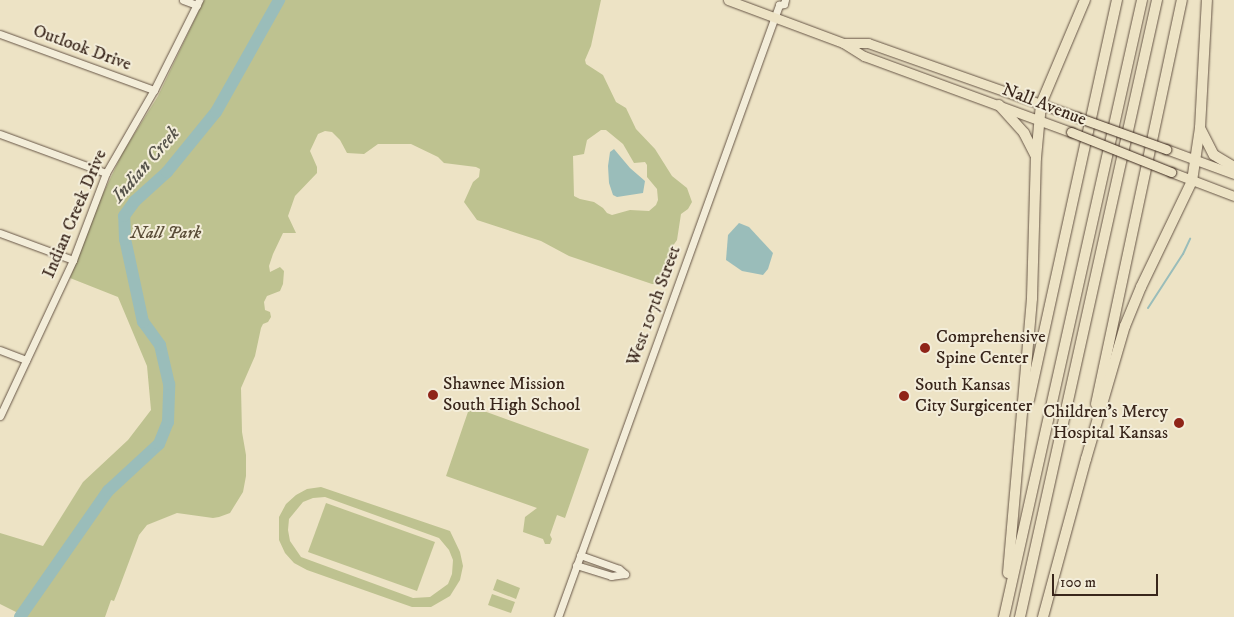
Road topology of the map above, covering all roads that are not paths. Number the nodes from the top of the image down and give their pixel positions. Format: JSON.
{"nodes":[{"id":1,"x":183,"y":0,"type":"edge"},
{"id":2,"x":728,"y":0,"type":"edge"},
{"id":3,"x":1085,"y":0,"type":"edge"},
{"id":4,"x":1117,"y":0,"type":"edge"},
{"id":5,"x":1142,"y":0,"type":"edge"},
{"id":6,"x":1158,"y":0,"type":"edge"},
{"id":7,"x":1182,"y":0,"type":"edge"},
{"id":8,"x":1206,"y":0,"type":"edge"},
{"id":9,"x":198,"y":2,"type":"edge"},
{"id":10,"x":780,"y":2,"type":"edge"},
{"id":11,"x":774,"y":17,"type":"junction"},
{"id":12,"x":0,"y":34,"type":"edge"},
{"id":13,"x":843,"y":43,"type":"junction"},
{"id":14,"x":154,"y":90,"type":"junction"},
{"id":15,"x":1042,"y":104,"type":"junction"},
{"id":16,"x":1000,"y":105,"type":"junction"},
{"id":17,"x":1040,"y":120,"type":"junction"},
{"id":18,"x":1200,"y":128,"type":"junction"},
{"id":19,"x":0,"y":134,"type":"edge"},
{"id":20,"x":1036,"y":158,"type":"junction"},
{"id":21,"x":1194,"y":160,"type":"junction"},
{"id":22,"x":1234,"y":167,"type":"edge"},
{"id":23,"x":106,"y":173,"type":"junction"},
{"id":24,"x":1234,"y":174,"type":"edge"},
{"id":25,"x":1192,"y":181,"type":"junction"},
{"id":26,"x":1234,"y":196,"type":"edge"},
{"id":27,"x":0,"y":233,"type":"edge"},
{"id":28,"x":73,"y":260,"type":"junction"},
{"id":29,"x":0,"y":350,"type":"edge"},
{"id":30,"x":26,"y":360,"type":"junction"},
{"id":31,"x":0,"y":416,"type":"edge"},
{"id":32,"x":1020,"y":450,"type":"junction"},
{"id":33,"x":1086,"y":459,"type":"junction"},
{"id":34,"x":580,"y":555,"type":"junction"},
{"id":35,"x":576,"y":565,"type":"junction"},
{"id":36,"x":1004,"y":616,"type":"edge"},
{"id":37,"x":558,"y":617,"type":"edge"},
{"id":38,"x":1020,"y":617,"type":"edge"},
{"id":39,"x":1043,"y":617,"type":"edge"}],
"edges":[{"from":1,"to":9,"type":"street"},
{"from":2,"to":11,"type":"main road","name":"Nall Avenue"},
{"from":3,"to":15,"type":"highway"},
{"from":4,"to":32,"type":"highway"},
{"from":5,"to":36,"type":"highway"},
{"from":6,"to":38,"type":"highway"},
{"from":7,"to":33,"type":"highway"},
{"from":8,"to":18,"type":"highway"},
{"from":9,"to":14,"type":"street","name":"Indian Creek Drive"},
{"from":10,"to":11,"type":"street","name":"West 107th Street"},
{"from":11,"to":13,"type":"main road","name":"Nall Avenue"},
{"from":11,"to":34,"type":"street","name":"West 107th Street"},
{"from":12,"to":14,"type":"street","name":"Outlook Drive"},
{"from":13,"to":15,"type":"main road","name":"Nall Avenue"},
{"from":13,"to":16,"type":"main road","name":"Nall Avenue"},
{"from":14,"to":23,"type":"street","name":"Indian Creek Drive"},
{"from":15,"to":17,"type":"highway"},
{"from":15,"to":21,"type":"main road","name":"Nall Avenue","bridge":true},
{"from":16,"to":17,"type":"main road","name":"Nall Avenue"},
{"from":16,"to":20,"type":"highway"},
{"from":17,"to":20,"type":"highway"},
{"from":17,"to":25,"type":"main road","name":"Nall Avenue","bridge":true},
{"from":18,"to":21,"type":"highway"},
{"from":18,"to":22,"type":"highway"},
{"from":19,"to":23,"type":"street"},
{"from":20,"to":32,"type":"highway"},
{"from":21,"to":24,"type":"main road","name":"Nall Avenue"},
{"from":21,"to":25,"type":"highway"},
{"from":23,"to":28,"type":"street","name":"Indian Creek Drive"},
{"from":25,"to":26,"type":"main road","name":"Nall Avenue"},
{"from":25,"to":33,"type":"highway"},
{"from":27,"to":28,"type":"street"},
{"from":28,"to":30,"type":"street","name":"Indian Creek Drive"},
{"from":29,"to":30,"type":"street"},
{"from":30,"to":31,"type":"street","name":"Indian Creek Drive"},
{"from":32,"to":36,"type":"highway"},
{"from":33,"to":39,"type":"highway"},
{"from":34,"to":35,"type":"street","name":"West 107th Street"},
{"from":34,"to":35,"type":"street"},
{"from":35,"to":37,"type":"street","name":"West 107th Street"}]}
